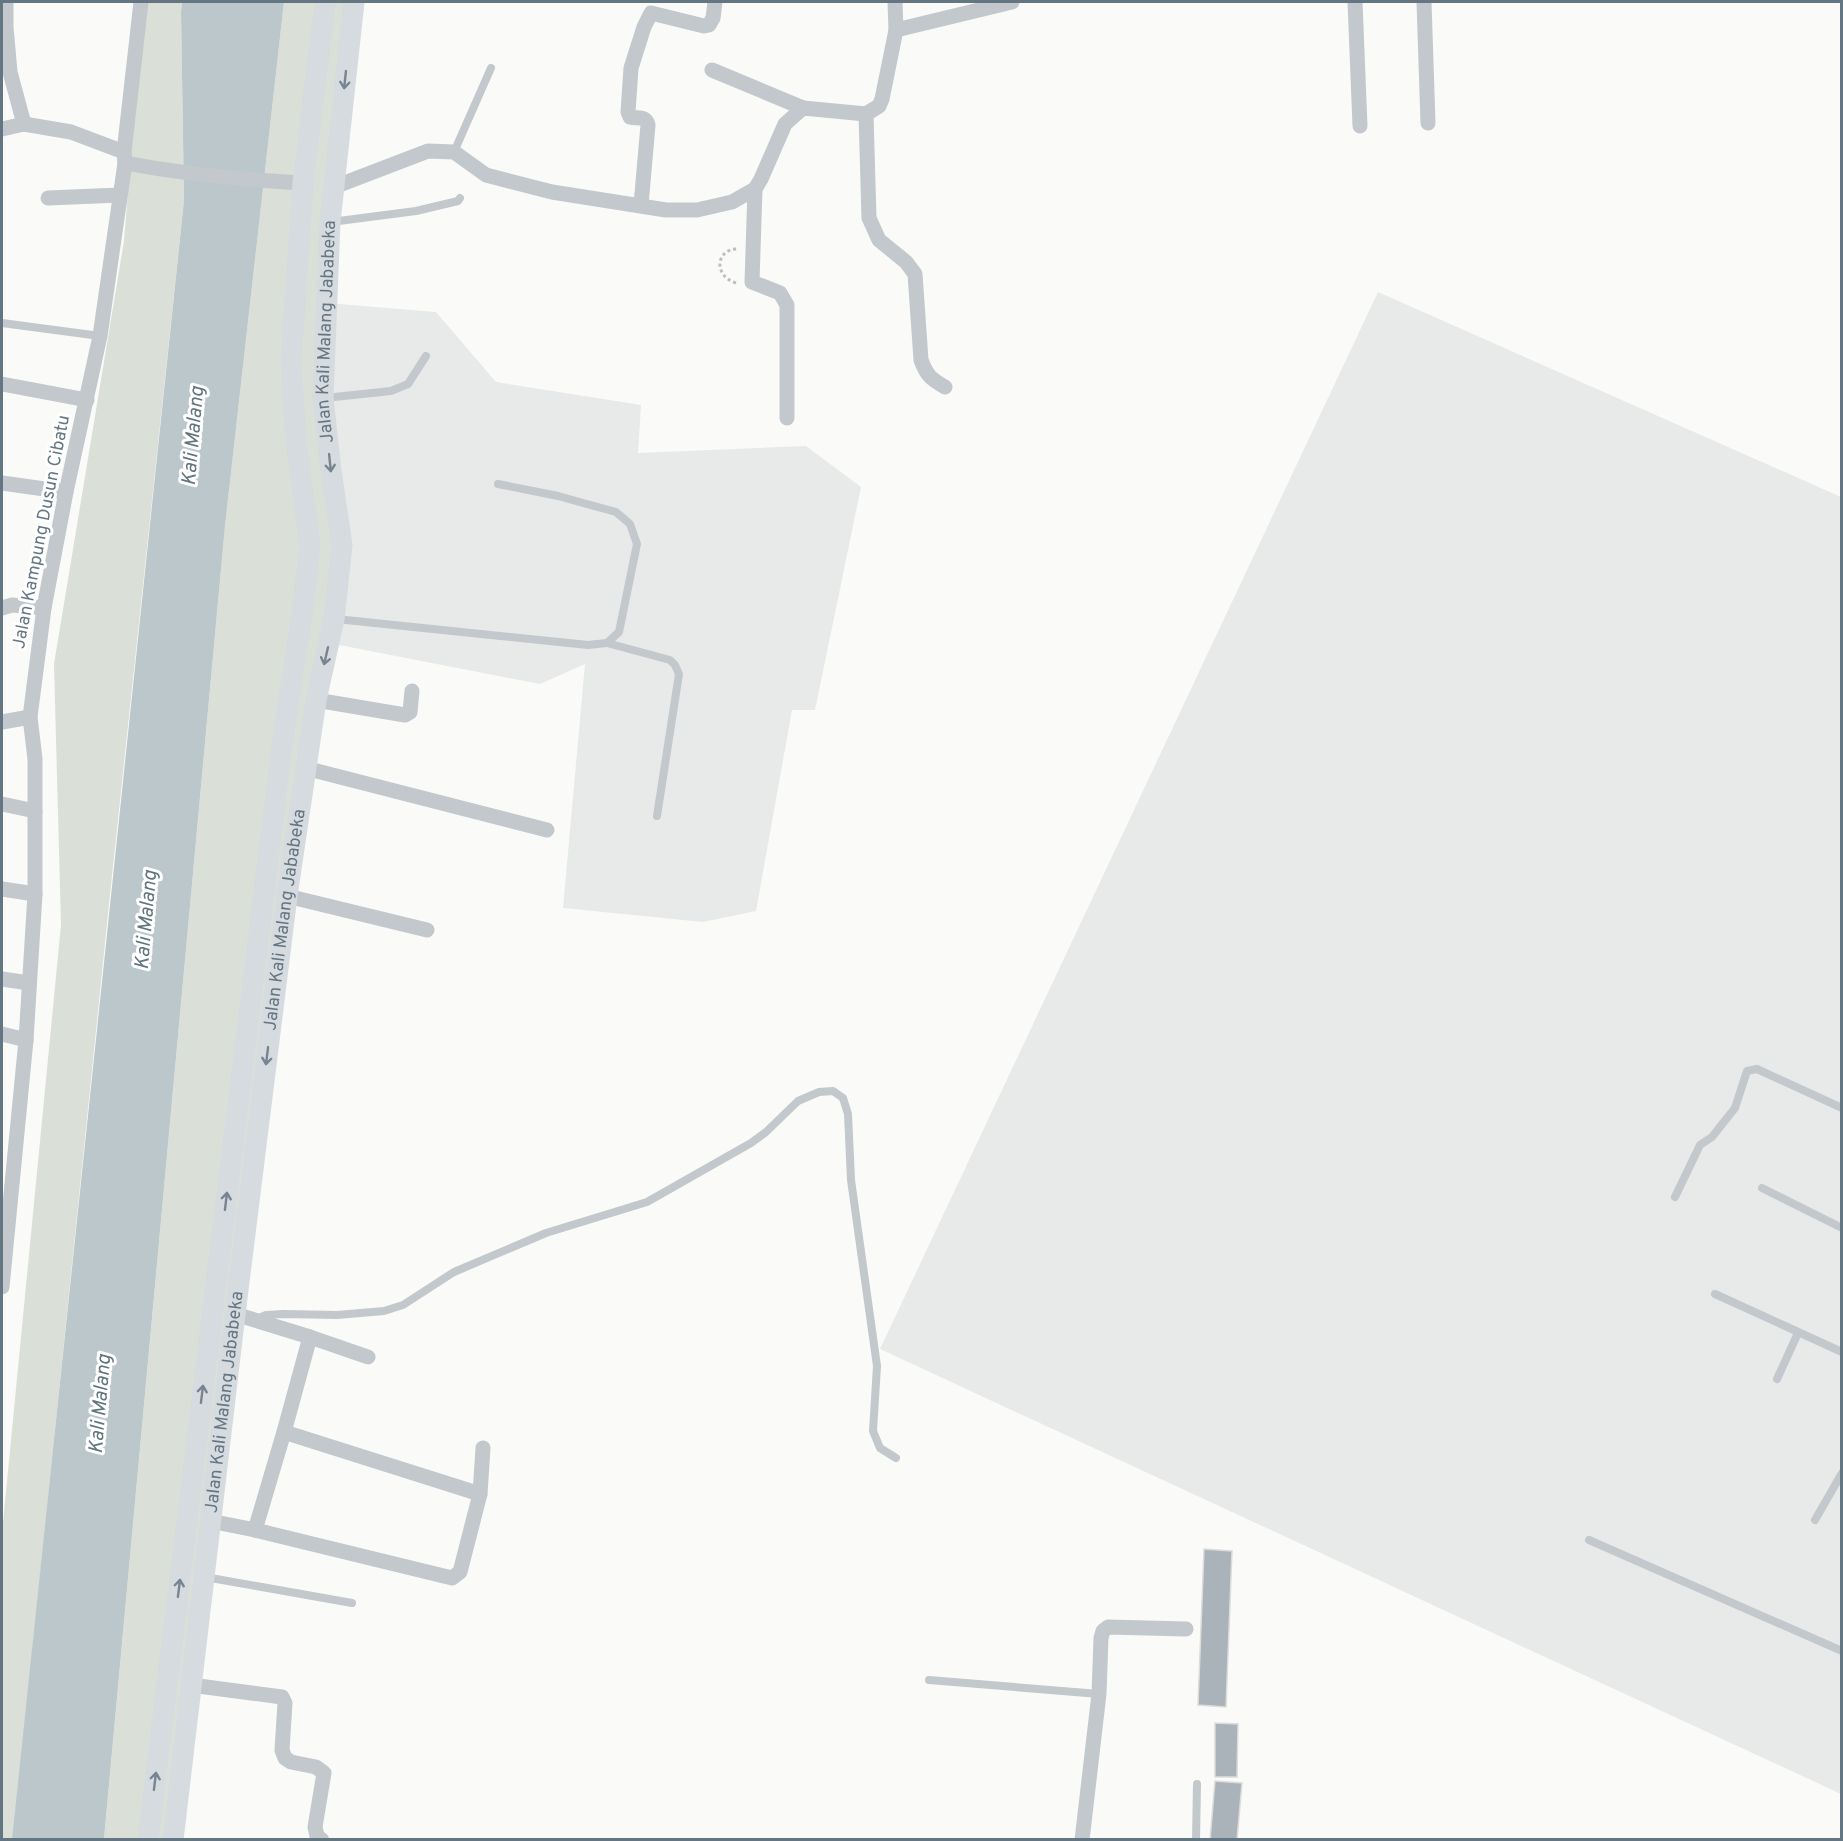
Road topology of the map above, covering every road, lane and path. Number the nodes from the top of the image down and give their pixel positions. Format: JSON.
{"nodes":[{"id":1,"x":6,"y":2,"type":"edge"},
{"id":2,"x":141,"y":2,"type":"edge"},
{"id":3,"x":325,"y":2,"type":"edge"},
{"id":4,"x":354,"y":2,"type":"edge"},
{"id":5,"x":715,"y":2,"type":"edge"},
{"id":6,"x":895,"y":2,"type":"edge"},
{"id":7,"x":1011,"y":2,"type":"edge"},
{"id":8,"x":1347,"y":2,"type":"edge"},
{"id":9,"x":1355,"y":2,"type":"edge"},
{"id":10,"x":1365,"y":2,"type":"edge"},
{"id":11,"x":1424,"y":2,"type":"edge"},
{"id":12,"x":896,"y":30,"type":"junction"},
{"id":13,"x":319,"y":47,"type":"junction"},
{"id":14,"x":349,"y":51,"type":"junction"},
{"id":15,"x":491,"y":68,"type":"dead end"},
{"id":16,"x":712,"y":70,"type":"dead end"},
{"id":17,"x":803,"y":108,"type":"junction"},
{"id":18,"x":866,"y":114,"type":"junction"},
{"id":19,"x":1428,"y":123,"type":"dead end"},
{"id":20,"x":24,"y":124,"type":"junction"},
{"id":21,"x":1360,"y":126,"type":"dead end"},
{"id":22,"x":2,"y":129,"type":"edge"},
{"id":23,"x":453,"y":152,"type":"junction"},
{"id":24,"x":125,"y":158,"type":"junction"},
{"id":25,"x":303,"y":183,"type":"junction"},
{"id":26,"x":334,"y":187,"type":"junction"},
{"id":27,"x":755,"y":189,"type":"junction"},
{"id":28,"x":120,"y":195,"type":"junction"},
{"id":29,"x":48,"y":198,"type":"dead end"},
{"id":30,"x":460,"y":198,"type":"dead end"},
{"id":31,"x":640,"y":205,"type":"junction"},
{"id":32,"x":330,"y":222,"type":"junction"},
{"id":33,"x":752,"y":257,"type":"junction"},
{"id":34,"x":752,"y":282,"type":"junction"},
{"id":35,"x":2,"y":322,"type":"edge"},
{"id":36,"x":100,"y":336,"type":"junction"},
{"id":37,"x":426,"y":356,"type":"dead end"},
{"id":38,"x":2,"y":384,"type":"edge"},
{"id":39,"x":945,"y":387,"type":"dead end"},
{"id":40,"x":324,"y":398,"type":"junction"},
{"id":41,"x":87,"y":400,"type":"junction"},
{"id":42,"x":787,"y":418,"type":"dead end"},
{"id":43,"x":2,"y":483,"type":"edge"},
{"id":44,"x":498,"y":484,"type":"dead end"},
{"id":45,"x":66,"y":492,"type":"junction"},
{"id":46,"x":2,"y":608,"type":"edge"},
{"id":47,"x":44,"y":608,"type":"junction"},
{"id":48,"x":302,"y":614,"type":"junction"},
{"id":49,"x":334,"y":619,"type":"junction"},
{"id":50,"x":607,"y":643,"type":"junction"},
{"id":51,"x":412,"y":691,"type":"dead end"},
{"id":52,"x":316,"y":700,"type":"junction"},
{"id":53,"x":30,"y":717,"type":"junction"},
{"id":54,"x":2,"y":722,"type":"edge"},
{"id":55,"x":305,"y":768,"type":"junction"},
{"id":56,"x":2,"y":804,"type":"edge"},
{"id":57,"x":35,"y":811,"type":"junction"},
{"id":58,"x":657,"y":816,"type":"dead end"},
{"id":59,"x":547,"y":830,"type":"dead end"},
{"id":60,"x":2,"y":889,"type":"edge"},
{"id":61,"x":35,"y":894,"type":"junction"},
{"id":62,"x":287,"y":896,"type":"junction"},
{"id":63,"x":427,"y":930,"type":"dead end"},
{"id":64,"x":2,"y":979,"type":"edge"},
{"id":65,"x":29,"y":983,"type":"junction"},
{"id":66,"x":2,"y":1034,"type":"edge"},
{"id":67,"x":26,"y":1040,"type":"junction"},
{"id":68,"x":1842,"y":1108,"type":"edge"},
{"id":69,"x":7,"y":1176,"type":"edge"},
{"id":70,"x":1762,"y":1188,"type":"dead end"},
{"id":71,"x":1675,"y":1197,"type":"dead end"},
{"id":72,"x":1842,"y":1228,"type":"edge"},
{"id":73,"x":2,"y":1287,"type":"edge"},
{"id":74,"x":1714,"y":1294,"type":"dead end"},
{"id":75,"x":245,"y":1317,"type":"junction"},
{"id":76,"x":1798,"y":1333,"type":"junction"},
{"id":77,"x":310,"y":1337,"type":"junction"},
{"id":78,"x":1842,"y":1352,"type":"edge"},
{"id":79,"x":368,"y":1357,"type":"dead end"},
{"id":80,"x":1777,"y":1379,"type":"dead end"},
{"id":81,"x":284,"y":1432,"type":"junction"},
{"id":82,"x":483,"y":1448,"type":"dead end"},
{"id":83,"x":896,"y":1458,"type":"dead end"},
{"id":84,"x":1842,"y":1473,"type":"edge"},
{"id":85,"x":480,"y":1494,"type":"junction"},
{"id":86,"x":1815,"y":1520,"type":"dead end"},
{"id":87,"x":210,"y":1521,"type":"junction"},
{"id":88,"x":255,"y":1530,"type":"junction"},
{"id":89,"x":1589,"y":1540,"type":"dead end"},
{"id":90,"x":204,"y":1577,"type":"junction"},
{"id":91,"x":352,"y":1603,"type":"dead end"},
{"id":92,"x":1186,"y":1629,"type":"dead end"},
{"id":93,"x":1842,"y":1651,"type":"edge"},
{"id":94,"x":929,"y":1680,"type":"dead end"},
{"id":95,"x":191,"y":1685,"type":"junction"},
{"id":96,"x":1099,"y":1694,"type":"junction"},
{"id":97,"x":1197,"y":1784,"type":"dead end"},
{"id":98,"x":148,"y":1839,"type":"edge"},
{"id":99,"x":173,"y":1839,"type":"edge"},
{"id":100,"x":322,"y":1839,"type":"edge"},
{"id":101,"x":1082,"y":1839,"type":"edge"},
{"id":102,"x":1196,"y":1839,"type":"edge"}],
"edges":[{"from":1,"to":20,"type":"street"},
{"from":2,"to":24,"type":"street","name":"Jalan Kampung Dusun Cibatu"},
{"from":3,"to":13,"type":"main road","name":"Jalan Kali Malang Jababeka"},
{"from":4,"to":14,"type":"main road","name":"Jalan Kali Malang Jababeka"},
{"from":5,"to":31,"type":"street"},
{"from":6,"to":12,"type":"street"},
{"from":7,"to":12,"type":"street"},
{"from":8,"to":9,"type":"street"},
{"from":9,"to":10,"type":"street"},
{"from":9,"to":21,"type":"street"},
{"from":11,"to":19,"type":"street"},
{"from":12,"to":18,"type":"street"},
{"from":13,"to":14,"type":"main road"},
{"from":13,"to":25,"type":"main road","name":"Jalan Kali Malang Jababeka"},
{"from":14,"to":26,"type":"main road","name":"Jalan Kali Malang Jababeka","one_way":true},
{"from":15,"to":23,"type":"lane"},
{"from":16,"to":17,"type":"street"},
{"from":17,"to":18,"type":"street"},
{"from":17,"to":27,"type":"street"},
{"from":18,"to":39,"type":"street"},
{"from":20,"to":22,"type":"street"},
{"from":20,"to":24,"type":"street"},
{"from":23,"to":26,"type":"street"},
{"from":23,"to":31,"type":"street"},
{"from":24,"to":25,"type":"street"},
{"from":24,"to":28,"type":"street","name":"Jalan Kampung Dusun Cibatu"},
{"from":25,"to":48,"type":"main road","name":"Jalan Kali Malang Jababeka"},
{"from":26,"to":32,"type":"main road","name":"Jalan Kali Malang Jababeka"},
{"from":27,"to":31,"type":"street"},
{"from":27,"to":33,"type":"street"},
{"from":28,"to":29,"type":"street"},
{"from":28,"to":36,"type":"street","name":"Jalan Kampung Dusun Cibatu"},
{"from":30,"to":32,"type":"lane"},
{"from":32,"to":40,"type":"main road","name":"Jalan Kali Malang Jababeka"},
{"from":33,"to":34,"type":"street"},
{"from":33,"to":34,"type":"path"},
{"from":34,"to":42,"type":"street"},
{"from":35,"to":36,"type":"lane"},
{"from":36,"to":41,"type":"street","name":"Jalan Kampung Dusun Cibatu"},
{"from":37,"to":40,"type":"lane"},
{"from":38,"to":41,"type":"street"},
{"from":40,"to":49,"type":"main road","name":"Jalan Kali Malang Jababeka","one_way":true},
{"from":41,"to":45,"type":"street","name":"Jalan Kampung Dusun Cibatu"},
{"from":43,"to":45,"type":"street"},
{"from":44,"to":50,"type":"lane"},
{"from":45,"to":47,"type":"street","name":"Jalan Kampung Dusun Cibatu"},
{"from":46,"to":47,"type":"street"},
{"from":47,"to":53,"type":"street","name":"Jalan Kampung Dusun Cibatu"},
{"from":48,"to":49,"type":"main road"},
{"from":98,"to":48,"type":"main road","name":"Jalan Kali Malang Jababeka","one_way":true},
{"from":49,"to":50,"type":"lane"},
{"from":49,"to":52,"type":"main road","name":"Jalan Kali Malang Jababeka","one_way":true},
{"from":50,"to":58,"type":"lane"},
{"from":51,"to":52,"type":"street"},
{"from":52,"to":55,"type":"main road","name":"Jalan Kali Malang Jababeka"},
{"from":53,"to":54,"type":"street"},
{"from":53,"to":57,"type":"street","name":"Jalan Kampung Dusun Cibatu"},
{"from":55,"to":59,"type":"street"},
{"from":55,"to":62,"type":"main road","name":"Jalan Kali Malang Jababeka"},
{"from":56,"to":57,"type":"street"},
{"from":57,"to":61,"type":"street","name":"Jalan Kampung Dusun Cibatu"},
{"from":60,"to":61,"type":"street"},
{"from":61,"to":65,"type":"street","name":"Jalan Kampung Dusun Cibatu"},
{"from":62,"to":63,"type":"street"},
{"from":62,"to":75,"type":"main road","name":"Jalan Kali Malang Jababeka","one_way":true},
{"from":64,"to":65,"type":"street"},
{"from":65,"to":67,"type":"street","name":"Jalan Kampung Dusun Cibatu"},
{"from":66,"to":67,"type":"street"},
{"from":67,"to":69,"type":"street","name":"Jalan Kampung Dusun Cibatu"},
{"from":68,"to":71,"type":"lane"},
{"from":69,"to":73,"type":"street","name":"Jalan Kampung Dusun Cibatu"},
{"from":70,"to":72,"type":"lane"},
{"from":74,"to":76,"type":"lane"},
{"from":75,"to":77,"type":"street"},
{"from":75,"to":83,"type":"lane"},
{"from":75,"to":87,"type":"main road","name":"Jalan Kali Malang Jababeka"},
{"from":76,"to":78,"type":"lane"},
{"from":76,"to":80,"type":"lane"},
{"from":77,"to":79,"type":"street"},
{"from":77,"to":81,"type":"street"},
{"from":81,"to":85,"type":"street"},
{"from":81,"to":88,"type":"street"},
{"from":82,"to":85,"type":"street"},
{"from":84,"to":86,"type":"lane"},
{"from":85,"to":88,"type":"street"},
{"from":87,"to":88,"type":"street"},
{"from":87,"to":90,"type":"main road","name":"Jalan Kali Malang Jababeka"},
{"from":89,"to":93,"type":"lane"},
{"from":90,"to":91,"type":"lane"},
{"from":90,"to":95,"type":"main road","name":"Jalan Kali Malang Jababeka"},
{"from":92,"to":96,"type":"street"},
{"from":94,"to":96,"type":"lane"},
{"from":95,"to":99,"type":"main road","name":"Jalan Kali Malang Jababeka"},
{"from":95,"to":100,"type":"street"},
{"from":96,"to":101,"type":"street"},
{"from":97,"to":102,"type":"lane"}]}
